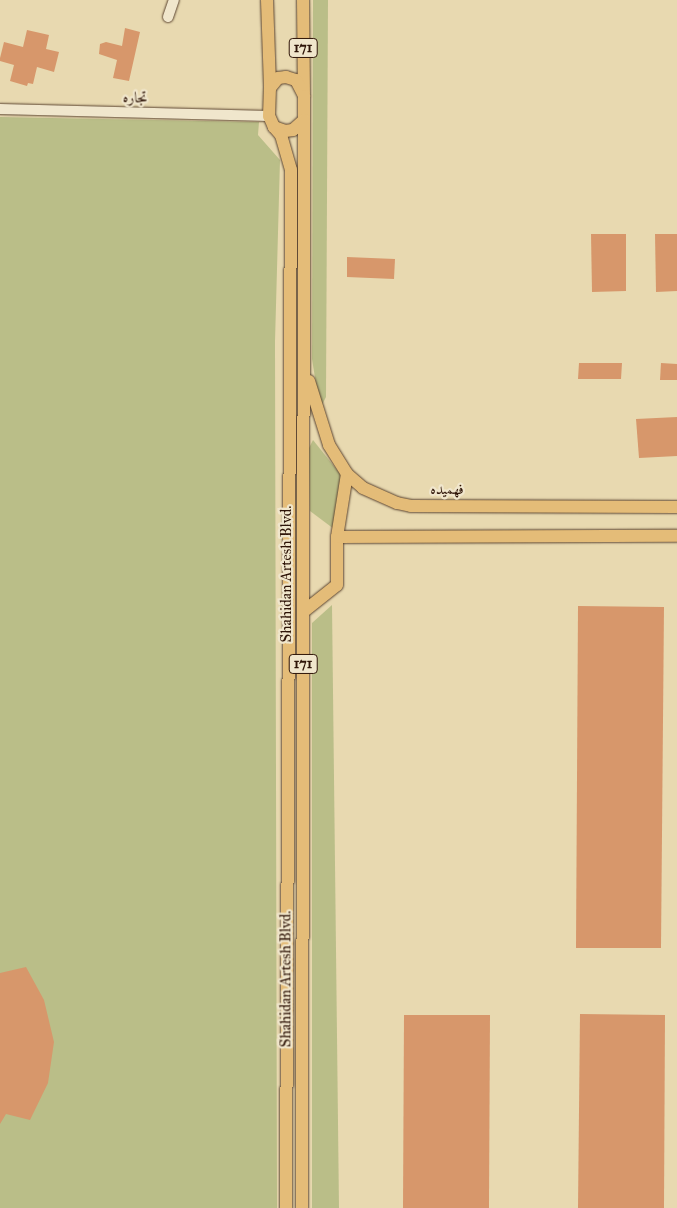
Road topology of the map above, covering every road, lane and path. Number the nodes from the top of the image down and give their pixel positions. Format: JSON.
{"nodes":[{"id":1,"x":174,"y":0,"type":"edge"},
{"id":2,"x":267,"y":0,"type":"edge"},
{"id":3,"x":303,"y":0,"type":"edge"},
{"id":4,"x":168,"y":17,"type":"dead end"},
{"id":5,"x":270,"y":88,"type":"junction"},
{"id":6,"x":304,"y":96,"type":"junction"},
{"id":7,"x":0,"y":109,"type":"edge"},
{"id":8,"x":304,"y":120,"type":"junction"},
{"id":9,"x":272,"y":121,"type":"junction"},
{"id":10,"x":304,"y":361,"type":"junction"},
{"id":11,"x":348,"y":474,"type":"junction"},
{"id":12,"x":677,"y":507,"type":"edge"},
{"id":13,"x":677,"y":536,"type":"edge"},
{"id":14,"x":337,"y":537,"type":"junction"},
{"id":15,"x":303,"y":612,"type":"junction"},
{"id":16,"x":286,"y":1208,"type":"edge"},
{"id":17,"x":302,"y":1208,"type":"edge"}],
"edges":[{"from":1,"to":4,"type":"street"},
{"from":2,"to":5,"type":"main road","number":"171"},
{"from":3,"to":6,"type":"main road","number":"171"},
{"from":5,"to":6,"type":"main road"},
{"from":5,"to":9,"type":"main road"},
{"from":6,"to":8,"type":"main road"},
{"from":7,"to":9,"type":"street","name":"تجاره"},
{"from":8,"to":9,"type":"main road"},
{"from":8,"to":10,"type":"main road","name":"Shahidan Artesh Blvd.","number":"171"},
{"from":9,"to":16,"type":"main road","name":"Shahidan Artesh Blvd.","number":"171"},
{"from":10,"to":11,"type":"main road","name":"فهمیده"},
{"from":10,"to":15,"type":"main road","name":"Shahidan Artesh Blvd.","number":"171"},
{"from":11,"to":12,"type":"main road","name":"فهمیده"},
{"from":11,"to":14,"type":"main road"},
{"from":13,"to":14,"type":"main road"},
{"from":14,"to":15,"type":"main road"},
{"from":15,"to":17,"type":"main road","name":"Shahidan Artesh Blvd.","number":"171"}]}
